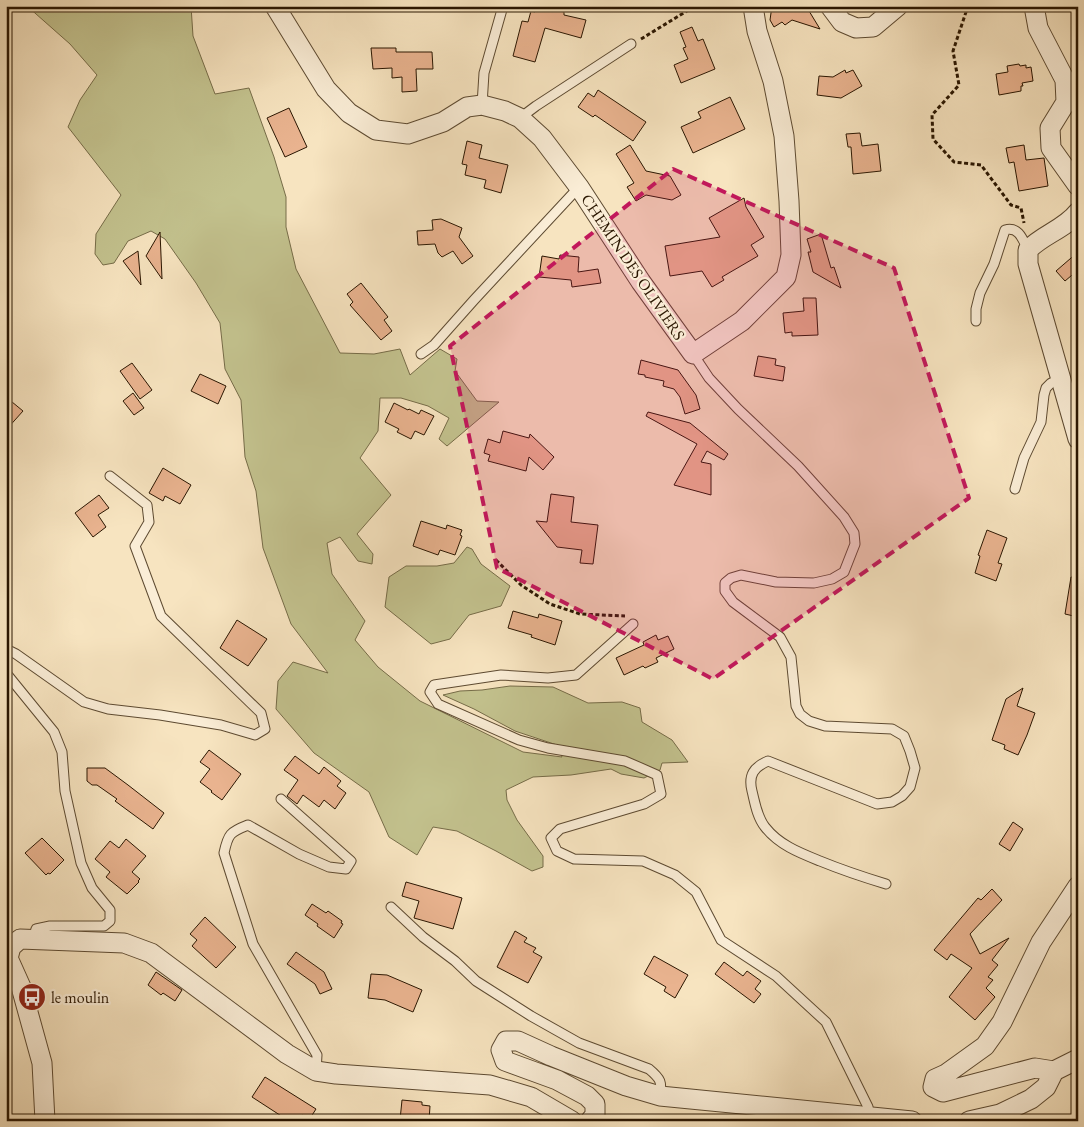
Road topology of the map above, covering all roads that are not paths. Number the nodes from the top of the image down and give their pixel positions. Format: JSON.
{"nodes":[{"id":1,"x":276,"y":6,"type":"edge"},
{"id":2,"x":503,"y":6,"type":"edge"},
{"id":3,"x":753,"y":6,"type":"edge"},
{"id":4,"x":830,"y":6,"type":"edge"},
{"id":5,"x":898,"y":6,"type":"edge"},
{"id":6,"x":1034,"y":6,"type":"edge"},
{"id":7,"x":631,"y":44,"type":"road end"},
{"id":8,"x":482,"y":105,"type":"junction"},
{"id":9,"x":520,"y":118,"type":"junction"},
{"id":10,"x":1078,"y":186,"type":"edge"},
{"id":11,"x":579,"y":188,"type":"junction"},
{"id":12,"x":1078,"y":212,"type":"edge"},
{"id":13,"x":1031,"y":247,"type":"junction"},
{"id":14,"x":976,"y":322,"type":"dead end"},
{"id":15,"x":421,"y":354,"type":"dead end"},
{"id":16,"x":693,"y":354,"type":"junction"},
{"id":17,"x":1058,"y":371,"type":"junction"},
{"id":18,"x":1078,"y":439,"type":"edge"},
{"id":19,"x":110,"y":476,"type":"dead end"},
{"id":20,"x":1016,"y":489,"type":"dead end"},
{"id":21,"x":632,"y":624,"type":"road end"},
{"id":22,"x":6,"y":649,"type":"edge"},
{"id":23,"x":6,"y":673,"type":"edge"},
{"id":24,"x":281,"y":798,"type":"dead end"},
{"id":25,"x":886,"y":884,"type":"dead end"},
{"id":26,"x":1078,"y":886,"type":"edge"},
{"id":27,"x":391,"y":907,"type":"dead end"},
{"id":28,"x":33,"y":939,"type":"junction"},
{"id":29,"x":1078,"y":1059,"type":"edge"},
{"id":30,"x":316,"y":1070,"type":"junction"},
{"id":31,"x":1054,"y":1071,"type":"junction"},
{"id":32,"x":660,"y":1096,"type":"junction"},
{"id":33,"x":871,"y":1117,"type":"junction"},
{"id":34,"x":906,"y":1120,"type":"edge"},
{"id":35,"x":44,"y":1121,"type":"edge"},
{"id":36,"x":572,"y":1121,"type":"edge"},
{"id":37,"x":590,"y":1121,"type":"edge"},
{"id":38,"x":912,"y":1121,"type":"edge"},
{"id":39,"x":969,"y":1121,"type":"edge"}],
"edges":[{"from":1,"to":8,"type":"street"},
{"from":2,"to":8,"type":"lane"},
{"from":3,"to":16,"type":"street","name":"CHEMIN DES OLIVIERS"},
{"from":4,"to":5,"type":"street"},
{"from":6,"to":10,"type":"street"},
{"from":7,"to":9,"type":"lane"},
{"from":8,"to":9,"type":"street","name":"CHEMIN DES OLIVIERS"},
{"from":9,"to":11,"type":"street","name":"CHEMIN DES OLIVIERS"},
{"from":11,"to":15,"type":"lane"},
{"from":11,"to":16,"type":"street","name":"CHEMIN DES OLIVIERS"},
{"from":12,"to":13,"type":"street"},
{"from":13,"to":14,"type":"lane"},
{"from":13,"to":17,"type":"street"},
{"from":16,"to":25,"type":"lane"},
{"from":17,"to":18,"type":"street"},
{"from":17,"to":20,"type":"lane"},
{"from":19,"to":22,"type":"lane"},
{"from":21,"to":33,"type":"lane"},
{"from":23,"to":28,"type":"lane"},
{"from":24,"to":30,"type":"lane"},
{"from":26,"to":31,"type":"street"},
{"from":27,"to":32,"type":"lane"},
{"from":28,"to":30,"type":"street"},
{"from":28,"to":35,"type":"street"},
{"from":29,"to":31,"type":"street"},
{"from":30,"to":36,"type":"street"},
{"from":31,"to":39,"type":"street"},
{"from":32,"to":33,"type":"street"},
{"from":32,"to":37,"type":"street"},
{"from":33,"to":34,"type":"street"},
{"from":34,"to":38,"type":"street"}]}
